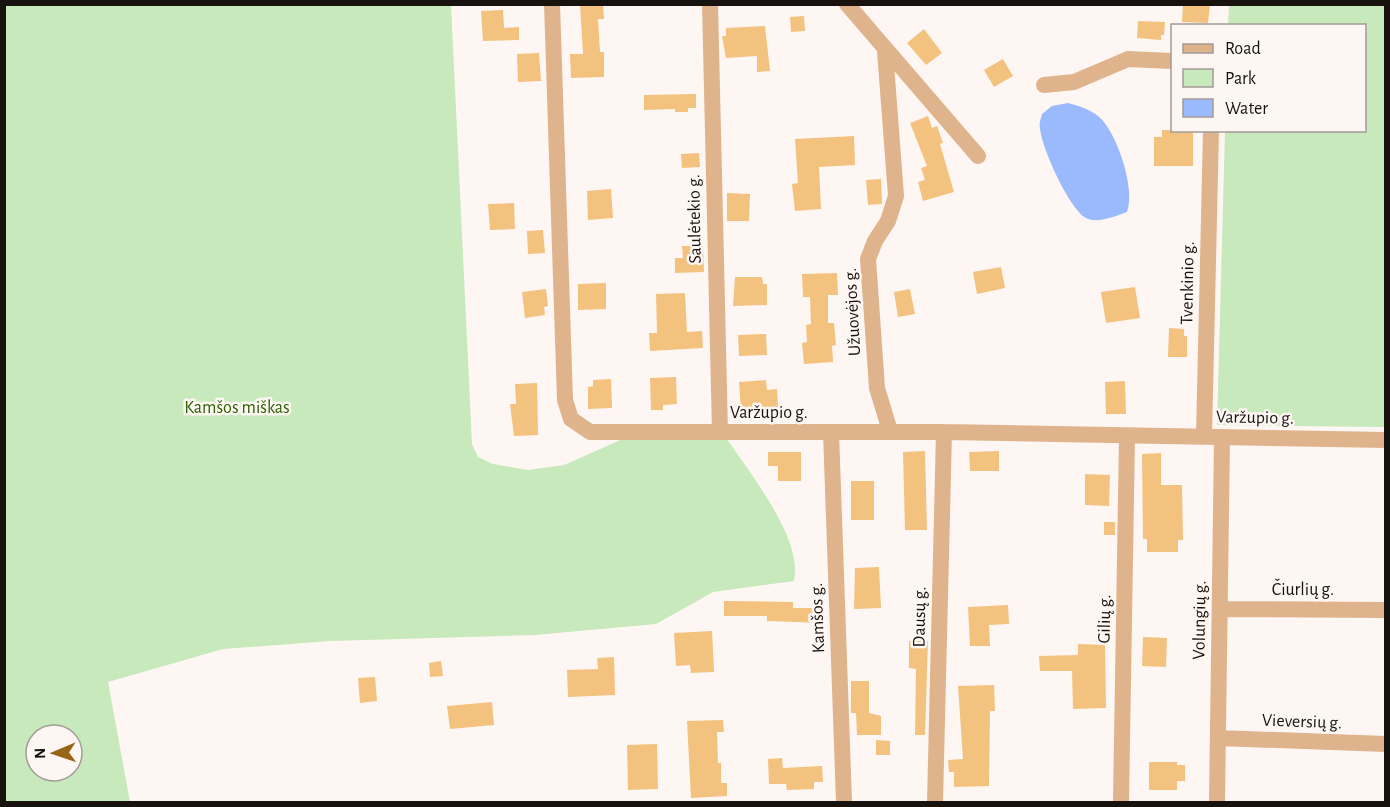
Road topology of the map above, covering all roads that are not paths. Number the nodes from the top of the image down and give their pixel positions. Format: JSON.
{"nodes":[{"id":1,"x":552,"y":4,"type":"edge"},
{"id":2,"x":710,"y":4,"type":"edge"},
{"id":3,"x":847,"y":4,"type":"edge"},
{"id":4,"x":885,"y":51,"type":"junction"},
{"id":5,"x":1171,"y":61,"type":"edge"},
{"id":6,"x":1044,"y":85,"type":"dead end"},
{"id":7,"x":1211,"y":132,"type":"edge"},
{"id":8,"x":978,"y":156,"type":"dead end"},
{"id":9,"x":890,"y":431,"type":"junction"},
{"id":10,"x":720,"y":432,"type":"junction"},
{"id":11,"x":831,"y":432,"type":"junction"},
{"id":12,"x":944,"y":432,"type":"junction"},
{"id":13,"x":1127,"y":436,"type":"junction"},
{"id":14,"x":1204,"y":436,"type":"junction"},
{"id":15,"x":1222,"y":438,"type":"junction"},
{"id":16,"x":1386,"y":440,"type":"edge"},
{"id":17,"x":1220,"y":609,"type":"junction"},
{"id":18,"x":1386,"y":610,"type":"edge"},
{"id":19,"x":1218,"y":738,"type":"junction"},
{"id":20,"x":1386,"y":744,"type":"edge"},
{"id":21,"x":844,"y":802,"type":"edge"},
{"id":22,"x":935,"y":802,"type":"edge"},
{"id":23,"x":1121,"y":802,"type":"edge"},
{"id":24,"x":1217,"y":802,"type":"edge"}],
"edges":[{"from":1,"to":10,"type":"street","name":"Varžupio g."},
{"from":2,"to":10,"type":"street","name":"Saulėtekio g."},
{"from":3,"to":4,"type":"street"},
{"from":4,"to":8,"type":"street"},
{"from":4,"to":9,"type":"street","name":"Užuovėjos g."},
{"from":5,"to":6,"type":"street"},
{"from":7,"to":14,"type":"street","name":"Tvenkinio g."},
{"from":9,"to":11,"type":"street","name":"Varžupio g."},
{"from":9,"to":12,"type":"street","name":"Varžupio g."},
{"from":10,"to":11,"type":"street","name":"Varžupio g."},
{"from":11,"to":21,"type":"street","name":"Kamšos g."},
{"from":12,"to":13,"type":"street","name":"Varžupio g."},
{"from":12,"to":22,"type":"street","name":"Dausų g."},
{"from":13,"to":14,"type":"street","name":"Varžupio g."},
{"from":13,"to":23,"type":"street","name":"Gilių g."},
{"from":14,"to":15,"type":"street","name":"Varžupio g."},
{"from":15,"to":16,"type":"street","name":"Varžupio g."},
{"from":15,"to":17,"type":"street","name":"Volungių g."},
{"from":17,"to":18,"type":"street","name":"Čiurlių g."},
{"from":17,"to":19,"type":"street","name":"Volungių g."},
{"from":19,"to":20,"type":"street","name":"Vieversių g."},
{"from":19,"to":24,"type":"street","name":"Volungių g."}]}
